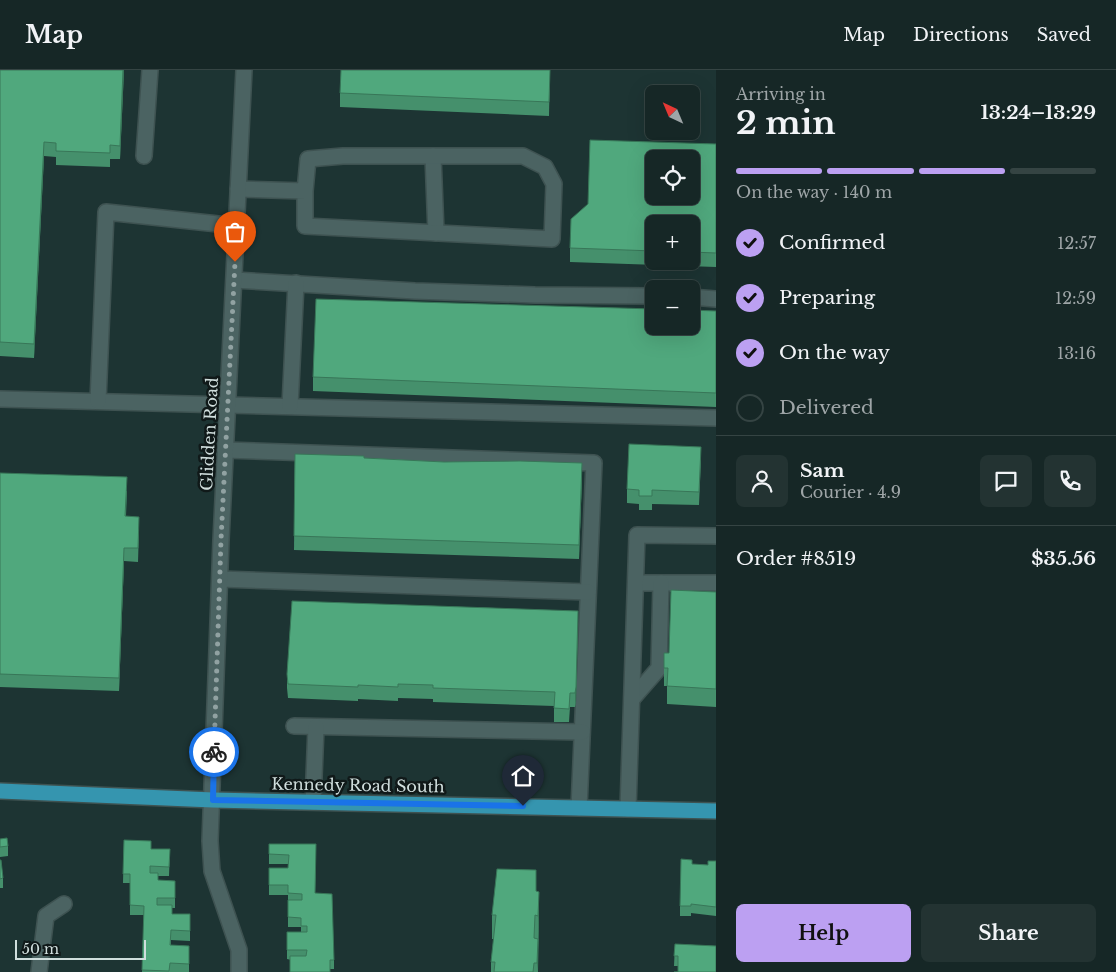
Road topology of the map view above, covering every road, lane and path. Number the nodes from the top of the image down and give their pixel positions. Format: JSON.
{"nodes":[{"id":1,"x":150,"y":70,"type":"edge"},
{"id":2,"x":244,"y":70,"type":"edge"},
{"id":3,"x":144,"y":156,"type":"dead end"},
{"id":4,"x":433,"y":156,"type":"junction"},
{"id":5,"x":238,"y":189,"type":"junction"},
{"id":6,"x":305,"y":191,"type":"junction"},
{"id":7,"x":236,"y":226,"type":"junction"},
{"id":8,"x":436,"y":233,"type":"junction"},
{"id":9,"x":234,"y":280,"type":"junction"},
{"id":10,"x":296,"y":283,"type":"junction"},
{"id":11,"x":645,"y":296,"type":"edge"},
{"id":12,"x":700,"y":297,"type":"edge"},
{"id":13,"x":716,"y":298,"type":"edge"},
{"id":14,"x":0,"y":399,"type":"edge"},
{"id":15,"x":98,"y":401,"type":"junction"},
{"id":16,"x":228,"y":404,"type":"junction"},
{"id":17,"x":290,"y":406,"type":"junction"},
{"id":18,"x":716,"y":418,"type":"edge"},
{"id":19,"x":226,"y":450,"type":"junction"},
{"id":20,"x":716,"y":536,"type":"edge"},
{"id":21,"x":220,"y":579,"type":"junction"},
{"id":22,"x":636,"y":583,"type":"junction"},
{"id":23,"x":661,"y":583,"type":"junction"},
{"id":24,"x":716,"y":583,"type":"edge"},
{"id":25,"x":588,"y":592,"type":"junction"},
{"id":26,"x":632,"y":699,"type":"junction"},
{"id":27,"x":294,"y":726,"type":"dead end"},
{"id":28,"x":316,"y":727,"type":"junction"},
{"id":29,"x":582,"y":732,"type":"junction"},
{"id":30,"x":0,"y":791,"type":"edge"},
{"id":31,"x":213,"y":800,"type":"junction"},
{"id":32,"x":313,"y":802,"type":"junction"},
{"id":33,"x":579,"y":808,"type":"junction"},
{"id":34,"x":628,"y":809,"type":"junction"},
{"id":35,"x":716,"y":811,"type":"edge"},
{"id":36,"x":64,"y":904,"type":"dead end"},
{"id":37,"x":39,"y":972,"type":"edge"},
{"id":38,"x":239,"y":972,"type":"edge"}],
"edges":[{"from":1,"to":3,"type":"street"},
{"from":2,"to":5,"type":"street","name":"Glidden Road"},
{"from":4,"to":6,"type":"street"},
{"from":4,"to":8,"type":"street"},
{"from":4,"to":8,"type":"street"},
{"from":5,"to":6,"type":"street"},
{"from":5,"to":7,"type":"street","name":"Glidden Road"},
{"from":6,"to":8,"type":"street"},
{"from":7,"to":9,"type":"street","name":"Glidden Road"},
{"from":7,"to":15,"type":"street"},
{"from":9,"to":10,"type":"street"},
{"from":9,"to":16,"type":"street","name":"Glidden Road"},
{"from":10,"to":11,"type":"street"},
{"from":10,"to":17,"type":"street"},
{"from":12,"to":13,"type":"street"},
{"from":14,"to":15,"type":"street"},
{"from":15,"to":16,"type":"street"},
{"from":16,"to":17,"type":"street"},
{"from":16,"to":19,"type":"street","name":"Glidden Road"},
{"from":17,"to":18,"type":"street"},
{"from":19,"to":21,"type":"street","name":"Glidden Road"},
{"from":19,"to":25,"type":"street"},
{"from":20,"to":22,"type":"street"},
{"from":21,"to":25,"type":"street"},
{"from":21,"to":31,"type":"street","name":"Glidden Road"},
{"from":22,"to":23,"type":"street"},
{"from":22,"to":26,"type":"street"},
{"from":23,"to":24,"type":"street"},
{"from":23,"to":26,"type":"street"},
{"from":25,"to":29,"type":"street"},
{"from":26,"to":34,"type":"street"},
{"from":27,"to":28,"type":"street"},
{"from":28,"to":29,"type":"street"},
{"from":28,"to":32,"type":"street"},
{"from":29,"to":33,"type":"street"},
{"from":30,"to":31,"type":"main road","name":"Kennedy Road South"},
{"from":31,"to":32,"type":"main road","name":"Kennedy Road South"},
{"from":31,"to":38,"type":"street","name":"Glidden Road"},
{"from":32,"to":33,"type":"main road","name":"Kennedy Road South"},
{"from":33,"to":34,"type":"main road","name":"Kennedy Road South"},
{"from":34,"to":35,"type":"main road","name":"Kennedy Road South"},
{"from":36,"to":37,"type":"street"}]}
